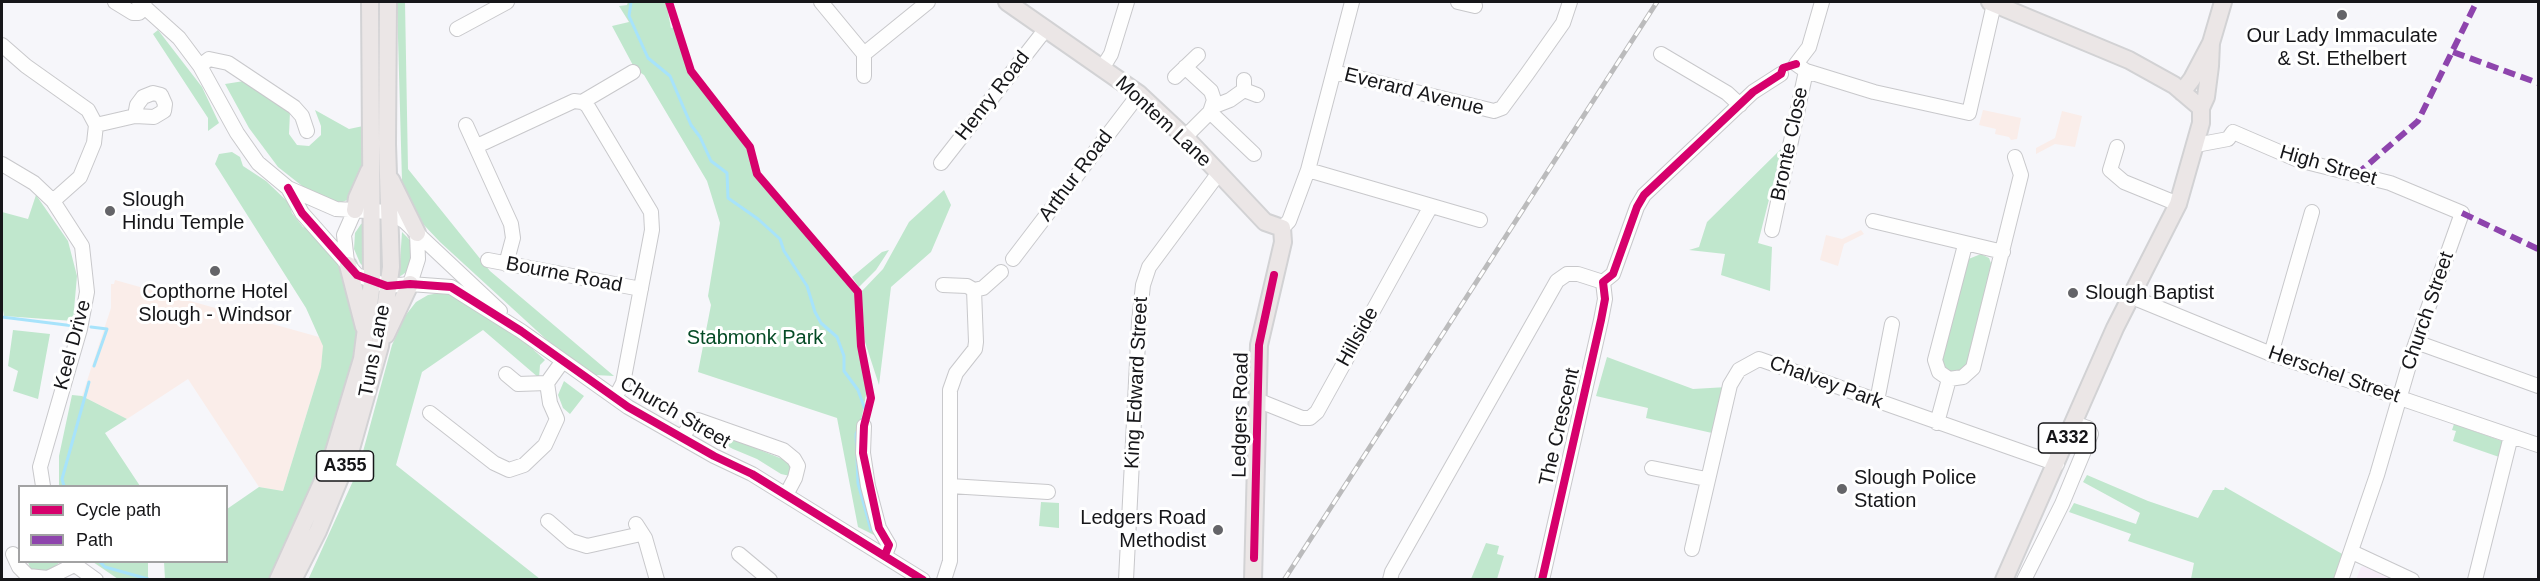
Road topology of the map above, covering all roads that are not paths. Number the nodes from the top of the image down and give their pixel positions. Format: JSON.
{"nodes":[{"id":1,"x":115,"y":2,"type":"edge"},
{"id":2,"x":370,"y":2,"type":"edge"},
{"id":3,"x":388,"y":2,"type":"edge"},
{"id":4,"x":507,"y":2,"type":"edge"},
{"id":5,"x":821,"y":2,"type":"edge"},
{"id":6,"x":928,"y":2,"type":"edge"},
{"id":7,"x":1007,"y":2,"type":"edge"},
{"id":8,"x":1127,"y":2,"type":"edge"},
{"id":9,"x":1352,"y":2,"type":"edge"},
{"id":10,"x":1458,"y":2,"type":"edge"},
{"id":11,"x":1570,"y":2,"type":"edge"},
{"id":12,"x":1822,"y":2,"type":"edge"},
{"id":13,"x":1992,"y":2,"type":"edge"},
{"id":14,"x":2223,"y":2,"type":"edge"},
{"id":15,"x":142,"y":4,"type":"edge"},
{"id":16,"x":1475,"y":6,"type":"dead end"},
{"id":17,"x":457,"y":29,"type":"dead end"},
{"id":18,"x":1045,"y":30,"type":"junction"},
{"id":19,"x":2211,"y":43,"type":"junction"},
{"id":20,"x":2,"y":45,"type":"edge"},
{"id":21,"x":864,"y":54,"type":"junction"},
{"id":22,"x":1661,"y":54,"type":"dead end"},
{"id":23,"x":1198,"y":55,"type":"dead end"},
{"id":24,"x":200,"y":66,"type":"junction"},
{"id":25,"x":1103,"y":67,"type":"junction"},
{"id":26,"x":1801,"y":67,"type":"junction"},
{"id":27,"x":633,"y":72,"type":"dead end"},
{"id":28,"x":1334,"y":72,"type":"junction"},
{"id":29,"x":1781,"y":74,"type":"dead end"},
{"id":30,"x":864,"y":75,"type":"dead end"},
{"id":31,"x":1248,"y":88,"type":"dead end"},
{"id":32,"x":2182,"y":92,"type":"junction"},
{"id":33,"x":1138,"y":93,"type":"junction"},
{"id":34,"x":582,"y":102,"type":"junction"},
{"id":35,"x":1740,"y":105,"type":"junction"},
{"id":36,"x":2200,"y":108,"type":"junction"},
{"id":37,"x":1211,"y":110,"type":"junction"},
{"id":38,"x":135,"y":116,"type":"dead end"},
{"id":39,"x":96,"y":125,"type":"junction"},
{"id":40,"x":466,"y":125,"type":"dead end"},
{"id":41,"x":307,"y":131,"type":"dead end"},
{"id":42,"x":1185,"y":137,"type":"junction"},
{"id":43,"x":2196,"y":145,"type":"junction"},
{"id":44,"x":477,"y":146,"type":"junction"},
{"id":45,"x":2117,"y":147,"type":"dead end"},
{"id":46,"x":1254,"y":154,"type":"dead end"},
{"id":47,"x":2015,"y":157,"type":"dead end"},
{"id":48,"x":942,"y":163,"type":"dead end"},
{"id":49,"x":2,"y":164,"type":"edge"},
{"id":50,"x":1308,"y":170,"type":"junction"},
{"id":51,"x":388,"y":174,"type":"junction"},
{"id":52,"x":1218,"y":174,"type":"junction"},
{"id":53,"x":288,"y":188,"type":"junction"},
{"id":54,"x":53,"y":201,"type":"junction"},
{"id":55,"x":2178,"y":204,"type":"junction"},
{"id":56,"x":1431,"y":206,"type":"junction"},
{"id":57,"x":364,"y":210,"type":"junction"},
{"id":58,"x":389,"y":212,"type":"junction"},
{"id":59,"x":2312,"y":212,"type":"dead end"},
{"id":60,"x":2462,"y":213,"type":"joint"},
{"id":61,"x":1480,"y":220,"type":"dead end"},
{"id":62,"x":1873,"y":220,"type":"dead end"},
{"id":63,"x":1282,"y":228,"type":"junction"},
{"id":64,"x":1772,"y":230,"type":"dead end"},
{"id":65,"x":417,"y":233,"type":"junction"},
{"id":66,"x":1965,"y":245,"type":"junction"},
{"id":67,"x":2003,"y":252,"type":"junction"},
{"id":68,"x":1013,"y":259,"type":"dead end"},
{"id":69,"x":488,"y":260,"type":"dead end"},
{"id":70,"x":506,"y":264,"type":"junction"},
{"id":71,"x":348,"y":265,"type":"junction"},
{"id":72,"x":1001,"y":272,"type":"dead end"},
{"id":73,"x":1603,"y":282,"type":"junction"},
{"id":74,"x":380,"y":284,"type":"junction"},
{"id":75,"x":410,"y":284,"type":"junction"},
{"id":76,"x":943,"y":285,"type":"dead end"},
{"id":77,"x":641,"y":289,"type":"junction"},
{"id":78,"x":974,"y":290,"type":"junction"},
{"id":79,"x":2132,"y":297,"type":"junction"},
{"id":80,"x":1892,"y":324,"type":"dead end"},
{"id":81,"x":365,"y":330,"type":"junction"},
{"id":82,"x":521,"y":331,"type":"junction"},
{"id":83,"x":2416,"y":342,"type":"junction"},
{"id":84,"x":380,"y":346,"type":"junction"},
{"id":85,"x":2271,"y":354,"type":"junction"},
{"id":86,"x":562,"y":362,"type":"junction"},
{"id":87,"x":506,"y":374,"type":"dead end"},
{"id":88,"x":1949,"y":379,"type":"junction"},
{"id":89,"x":547,"y":383,"type":"junction"},
{"id":90,"x":2538,"y":386,"type":"edge"},
{"id":91,"x":615,"y":398,"type":"junction"},
{"id":92,"x":2399,"y":398,"type":"junction"},
{"id":93,"x":1257,"y":400,"type":"junction"},
{"id":94,"x":1877,"y":401,"type":"junction"},
{"id":95,"x":430,"y":413,"type":"dead end"},
{"id":96,"x":1938,"y":423,"type":"junction"},
{"id":97,"x":2073,"y":423,"type":"junction"},
{"id":98,"x":864,"y":426,"type":"dead end"},
{"id":99,"x":2511,"y":436,"type":"junction"},
{"id":100,"x":682,"y":438,"type":"junction"},
{"id":101,"x":2538,"y":445,"type":"edge"},
{"id":102,"x":2057,"y":464,"type":"junction"},
{"id":103,"x":1652,"y":468,"type":"dead end"},
{"id":104,"x":1706,"y":479,"type":"junction"},
{"id":105,"x":43,"y":485,"type":"edge"},
{"id":106,"x":950,"y":486,"type":"junction"},
{"id":107,"x":1048,"y":492,"type":"dead end"},
{"id":108,"x":786,"y":495,"type":"junction"},
{"id":109,"x":548,"y":521,"type":"dead end"},
{"id":110,"x":1692,"y":549,"type":"dead end"},
{"id":111,"x":2352,"y":552,"type":"junction"},
{"id":112,"x":11,"y":554,"type":"edge"},
{"id":113,"x":740,"y":554,"type":"dead end"},
{"id":114,"x":885,"y":555,"type":"junction"},
{"id":115,"x":73,"y":563,"type":"edge"},
{"id":116,"x":96,"y":579,"type":"edge"},
{"id":117,"x":278,"y":579,"type":"edge"},
{"id":118,"x":293,"y":579,"type":"edge"},
{"id":119,"x":657,"y":579,"type":"edge"},
{"id":120,"x":770,"y":579,"type":"edge"},
{"id":121,"x":923,"y":579,"type":"edge"},
{"id":122,"x":944,"y":579,"type":"edge"},
{"id":123,"x":1126,"y":579,"type":"edge"},
{"id":124,"x":1253,"y":579,"type":"edge"},
{"id":125,"x":1390,"y":579,"type":"edge"},
{"id":126,"x":1542,"y":579,"type":"edge"},
{"id":127,"x":2004,"y":579,"type":"edge"},
{"id":128,"x":2024,"y":579,"type":"edge"},
{"id":129,"x":2341,"y":579,"type":"edge"},
{"id":130,"x":2412,"y":579,"type":"edge"},
{"id":131,"x":2475,"y":579,"type":"edge"}],
"edges":[{"from":1,"to":15,"type":"street"},
{"from":2,"to":57,"type":"main road","number":"A355"},
{"from":3,"to":51,"type":"main road","name":"Tuns Lane","number":"A355"},
{"from":4,"to":17,"type":"street"},
{"from":5,"to":21,"type":"street"},
{"from":6,"to":21,"type":"street"},
{"from":7,"to":18,"type":"main road","name":"Montem Lane"},
{"from":8,"to":25,"type":"street"},
{"from":9,"to":28,"type":"street","name":"Ledgers Road"},
{"from":10,"to":16,"type":"street"},
{"from":11,"to":28,"type":"street","name":"Everard Avenue"},
{"from":12,"to":26,"type":"street","name":"Bronte Close"},
{"from":13,"to":26,"type":"street"},
{"from":13,"to":32,"type":"main road"},
{"from":14,"to":19,"type":"main road"},
{"from":15,"to":24,"type":"street"},
{"from":18,"to":25,"type":"main road","name":"Montem Lane"},
{"from":18,"to":48,"type":"street","name":"Henry Road"},
{"from":19,"to":32,"type":"main road"},
{"from":19,"to":36,"type":"main road"},
{"from":20,"to":39,"type":"street"},
{"from":21,"to":30,"type":"street"},
{"from":22,"to":35,"type":"street"},
{"from":23,"to":37,"type":"street"},
{"from":24,"to":41,"type":"street"},
{"from":24,"to":53,"type":"street"},
{"from":25,"to":33,"type":"main road","name":"Montem Lane"},
{"from":26,"to":64,"type":"street","name":"Bronte Close"},
{"from":27,"to":34,"type":"street"},
{"from":28,"to":50,"type":"street","name":"Ledgers Road"},
{"from":29,"to":35,"type":"street"},
{"from":31,"to":37,"type":"street"},
{"from":32,"to":36,"type":"main road"},
{"from":33,"to":42,"type":"main road","name":"Montem Lane"},
{"from":33,"to":68,"type":"street","name":"Arthur Road"},
{"from":34,"to":44,"type":"street"},
{"from":34,"to":77,"type":"street"},
{"from":35,"to":73,"type":"street"},
{"from":36,"to":43,"type":"main road","number":"A332"},
{"from":37,"to":42,"type":"street"},
{"from":37,"to":46,"type":"street"},
{"from":38,"to":39,"type":"street"},
{"from":39,"to":54,"type":"street"},
{"from":40,"to":44,"type":"street"},
{"from":42,"to":52,"type":"main road","name":"Montem Lane"},
{"from":43,"to":55,"type":"main road","number":"A332"},
{"from":43,"to":60,"type":"street","name":"High Street"},
{"from":44,"to":70,"type":"street"},
{"from":45,"to":55,"type":"street"},
{"from":47,"to":67,"type":"street"},
{"from":49,"to":54,"type":"street","name":"Keel Drive"},
{"from":50,"to":56,"type":"street"},
{"from":50,"to":63,"type":"street","name":"Ledgers Road"},
{"from":51,"to":58,"type":"main road","name":"Tuns Lane","number":"A355"},
{"from":51,"to":65,"type":"main road","number":"A355"},
{"from":52,"to":63,"type":"main road","name":"Montem Lane"},
{"from":52,"to":123,"type":"street","name":"King Edward Street"},
{"from":53,"to":57,"type":"street"},
{"from":53,"to":71,"type":"street"},
{"from":54,"to":105,"type":"street","name":"Keel Drive"},
{"from":55,"to":79,"type":"main road","number":"A332"},
{"from":56,"to":61,"type":"street"},
{"from":56,"to":93,"type":"street","name":"Hillside"},
{"from":57,"to":58,"type":"street"},
{"from":57,"to":71,"type":"street"},
{"from":57,"to":74,"type":"main road","name":"Tuns Lane","number":"A355"},
{"from":58,"to":65,"type":"street","name":"Church Street"},
{"from":58,"to":74,"type":"main road","name":"Tuns Lane","number":"A355"},
{"from":59,"to":85,"type":"street"},
{"from":60,"to":83,"type":"street","name":"Church Street"},
{"from":62,"to":66,"type":"street"},
{"from":63,"to":93,"type":"main road","name":"Ledgers Road"},
{"from":65,"to":75,"type":"street"},
{"from":65,"to":82,"type":"street","name":"Church Street"},
{"from":66,"to":67,"type":"street"},
{"from":66,"to":88,"type":"street"},
{"from":67,"to":88,"type":"street"},
{"from":69,"to":70,"type":"street","name":"Bourne Road"},
{"from":70,"to":77,"type":"street","name":"Bourne Road"},
{"from":71,"to":74,"type":"street"},
{"from":71,"to":81,"type":"main road","number":"A355"},
{"from":72,"to":78,"type":"street"},
{"from":73,"to":125,"type":"street"},
{"from":73,"to":126,"type":"street","name":"The Crescent"},
{"from":74,"to":75,"type":"street","name":"Church Street"},
{"from":74,"to":81,"type":"main road","name":"Tuns Lane","number":"A355"},
{"from":74,"to":84,"type":"main road","name":"Tuns Lane","number":"A355"},
{"from":75,"to":82,"type":"street","name":"Church Street"},
{"from":75,"to":84,"type":"main road","number":"A355"},
{"from":76,"to":78,"type":"street"},
{"from":77,"to":91,"type":"street"},
{"from":78,"to":106,"type":"street"},
{"from":79,"to":85,"type":"street","name":"Herschel Street"},
{"from":79,"to":97,"type":"main road","number":"A332"},
{"from":80,"to":94,"type":"street"},
{"from":81,"to":117,"type":"main road","name":"Tuns Lane","number":"A355"},
{"from":82,"to":86,"type":"street","name":"Church Street"},
{"from":83,"to":90,"type":"street"},
{"from":83,"to":92,"type":"street","name":"Church Street"},
{"from":84,"to":118,"type":"main road","name":"Tuns Lane","number":"A355"},
{"from":85,"to":92,"type":"street","name":"Herschel Street"},
{"from":86,"to":89,"type":"street"},
{"from":86,"to":91,"type":"street","name":"Church Street"},
{"from":87,"to":89,"type":"street"},
{"from":88,"to":96,"type":"street"},
{"from":89,"to":95,"type":"street"},
{"from":91,"to":100,"type":"street","name":"Church Street"},
{"from":92,"to":99,"type":"street","name":"Herschel Street"},
{"from":92,"to":111,"type":"street","name":"Church Street"},
{"from":93,"to":124,"type":"main road","name":"Ledgers Road"},
{"from":94,"to":96,"type":"street","name":"Chalvey Park"},
{"from":94,"to":104,"type":"street","name":"Chalvey Park"},
{"from":96,"to":102,"type":"street","name":"Chalvey Park"},
{"from":97,"to":102,"type":"main road","number":"A332"},
{"from":97,"to":128,"type":"street"},
{"from":98,"to":114,"type":"street"},
{"from":99,"to":101,"type":"street","name":"Herschel Street"},
{"from":99,"to":131,"type":"street"},
{"from":100,"to":108,"type":"street","name":"Church Street"},
{"from":100,"to":108,"type":"street"},
{"from":102,"to":127,"type":"main road","number":"A332"},
{"from":103,"to":104,"type":"street"},
{"from":104,"to":110,"type":"street","name":"Chalvey Park"},
{"from":106,"to":107,"type":"street"},
{"from":106,"to":122,"type":"street"},
{"from":108,"to":114,"type":"street","name":"Church Street"},
{"from":109,"to":119,"type":"street"},
{"from":111,"to":129,"type":"street","name":"Church Street"},
{"from":111,"to":130,"type":"street"},
{"from":112,"to":115,"type":"street"},
{"from":113,"to":120,"type":"street"},
{"from":114,"to":121,"type":"street","name":"Church Street"},
{"from":115,"to":116,"type":"street"}]}
